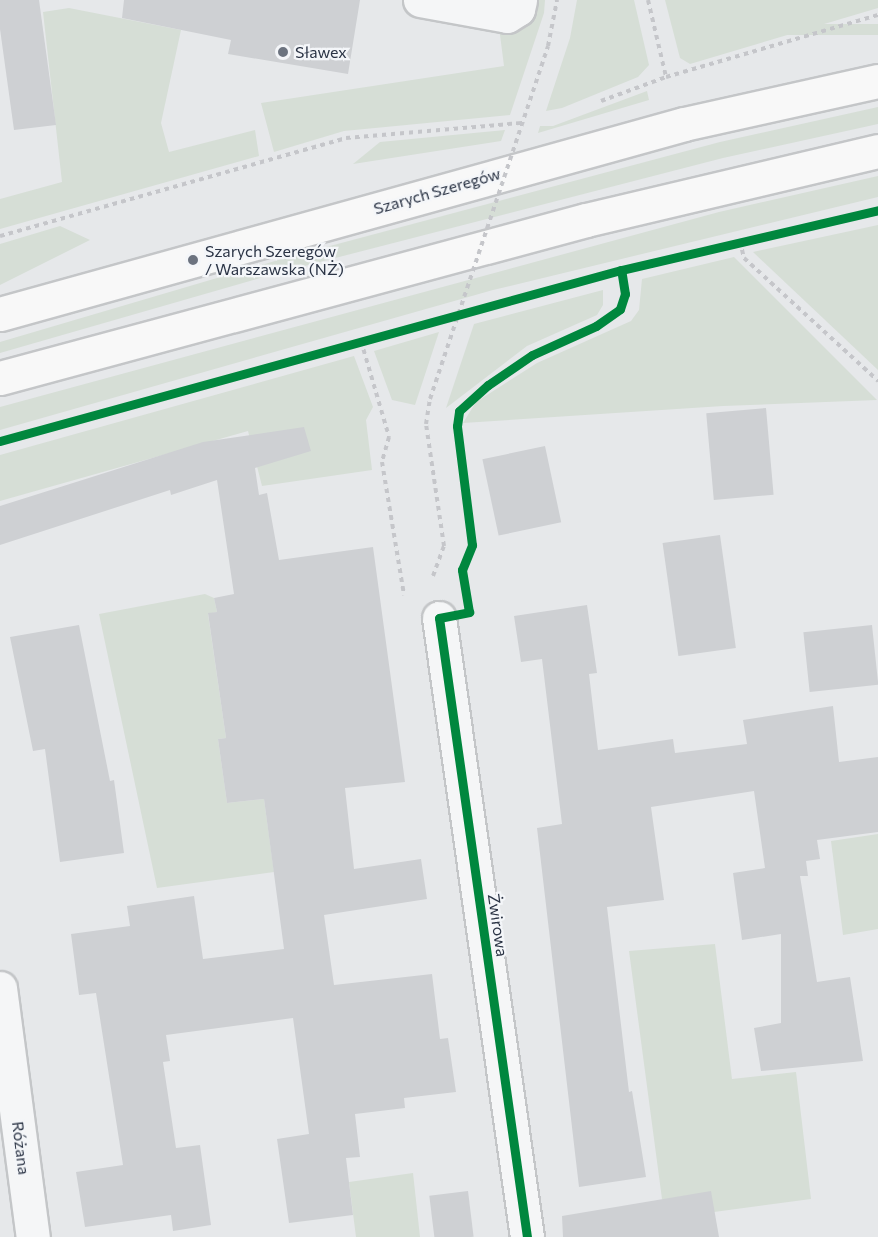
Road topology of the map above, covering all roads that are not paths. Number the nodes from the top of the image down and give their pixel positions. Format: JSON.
{"nodes":[{"id":1,"x":420,"y":0,"type":"edge"},
{"id":2,"x":520,"y":0,"type":"edge"},
{"id":3,"x":878,"y":60,"type":"edge"},
{"id":4,"x":878,"y":81,"type":"edge"},
{"id":5,"x":684,"y":124,"type":"junction"},
{"id":6,"x":878,"y":151,"type":"edge"},
{"id":7,"x":0,"y":314,"type":"edge"},
{"id":8,"x":0,"y":378,"type":"edge"},
{"id":9,"x":439,"y":618,"type":"dead end"},
{"id":10,"x":0,"y":988,"type":"edge"},
{"id":11,"x":33,"y":1237,"type":"edge"},
{"id":12,"x":527,"y":1237,"type":"edge"}],
"edges":[{"from":1,"to":2,"type":"street"},
{"from":3,"to":5,"type":"main road"},
{"from":4,"to":5,"type":"main road","name":"Szarych Szeregów"},
{"from":5,"to":7,"type":"main road","name":"Szarych Szeregów"},
{"from":6,"to":8,"type":"main road"},
{"from":9,"to":12,"type":"street","name":"Żwirowa"},
{"from":10,"to":11,"type":"street","name":"Różana"}]}
